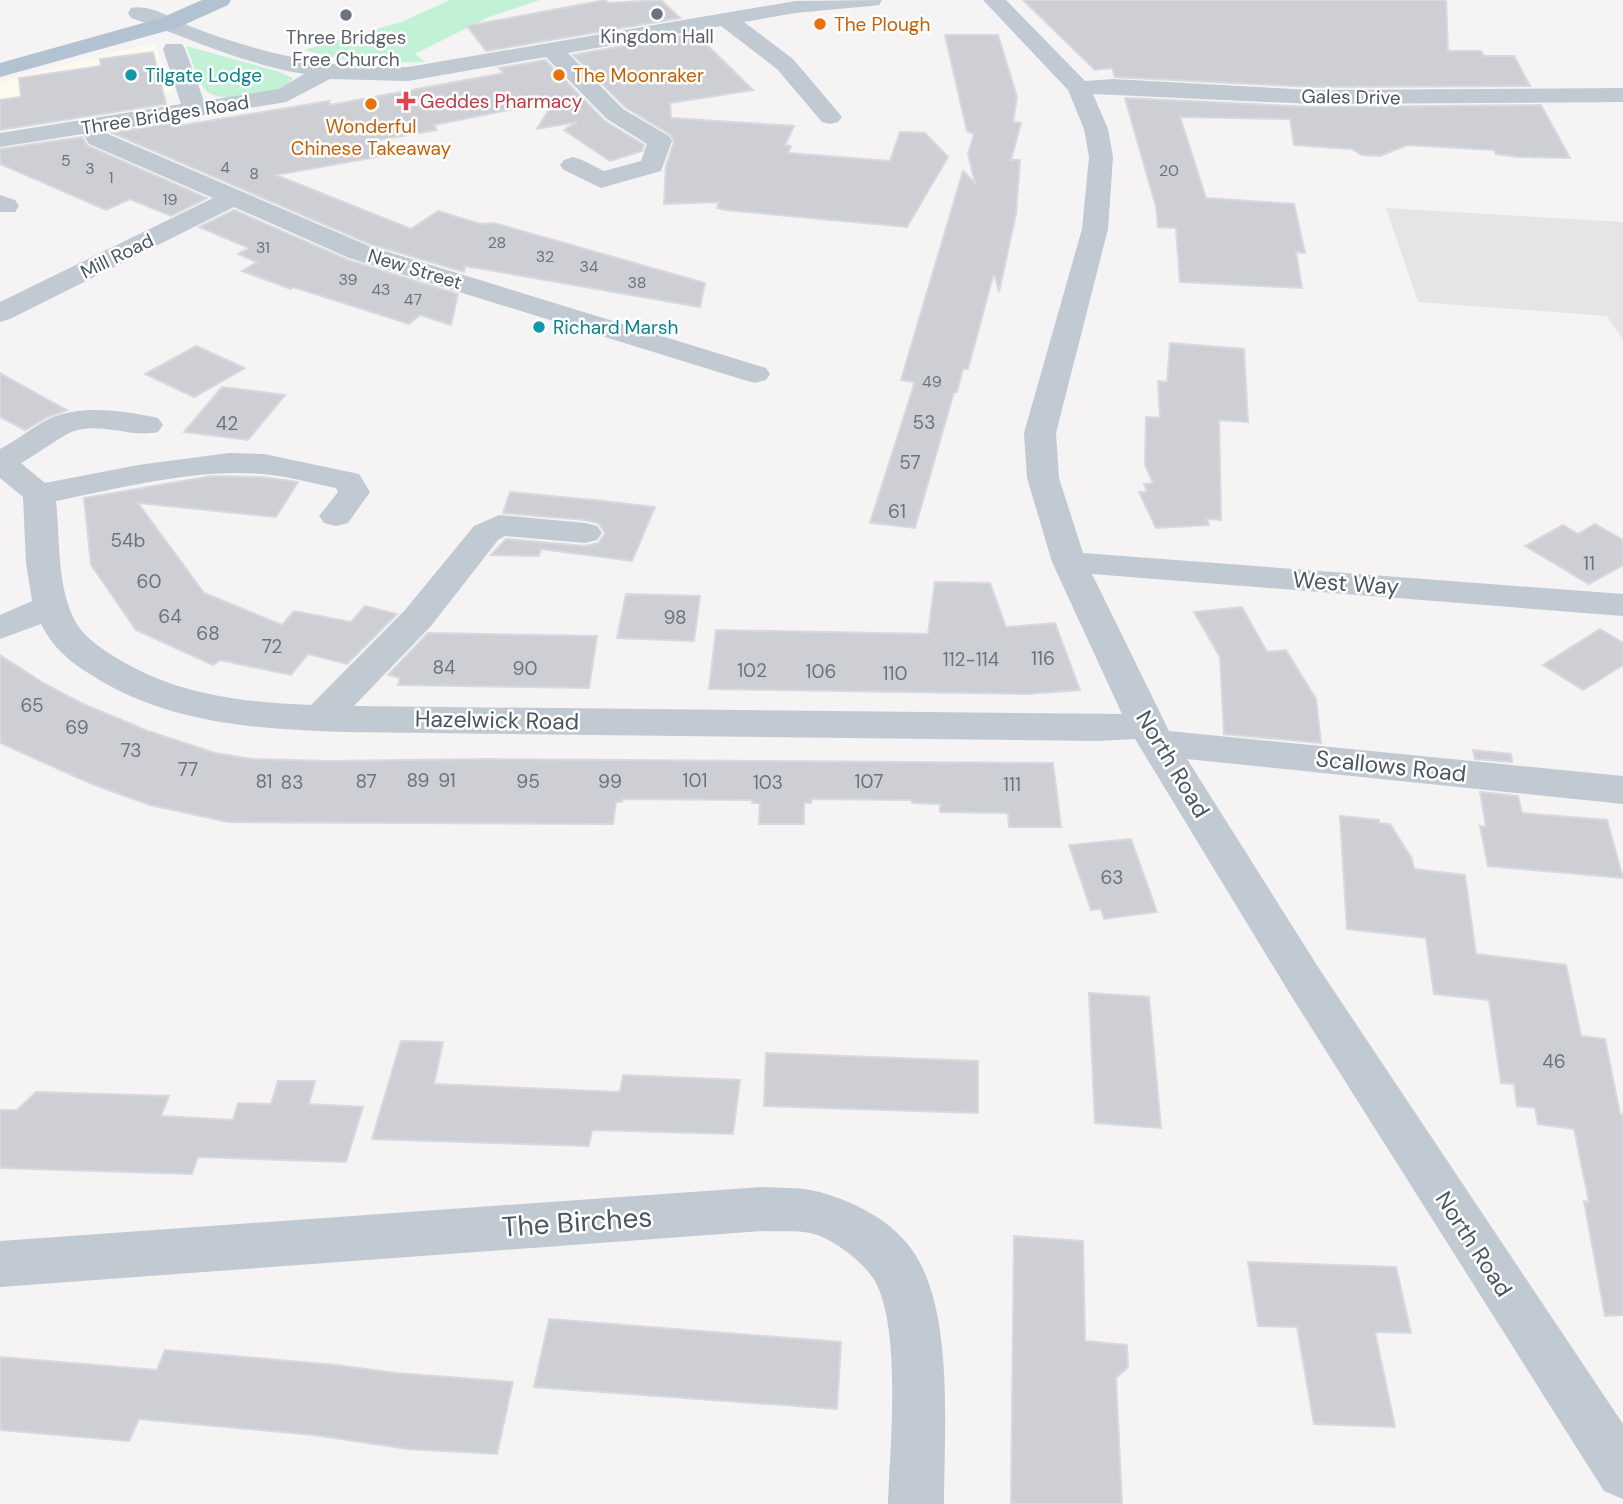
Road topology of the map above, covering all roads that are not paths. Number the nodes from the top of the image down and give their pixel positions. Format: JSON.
{"nodes":[{"id":1,"x":174,"y":0,"type":"edge"},
{"id":2,"x":220,"y":0,"type":"edge"},
{"id":3,"x":871,"y":0,"type":"edge"},
{"id":4,"x":994,"y":0,"type":"edge"},
{"id":5,"x":791,"y":4,"type":"edge"},
{"id":6,"x":139,"y":13,"type":"junction"},
{"id":7,"x":725,"y":19,"type":"junction"},
{"id":8,"x":169,"y":23,"type":"junction"},
{"id":9,"x":174,"y":49,"type":"dead end"},
{"id":10,"x":551,"y":49,"type":"junction"},
{"id":11,"x":0,"y":51,"type":"edge"},
{"id":12,"x":0,"y":70,"type":"edge"},
{"id":13,"x":323,"y":73,"type":"junction"},
{"id":14,"x":1079,"y":88,"type":"junction"},
{"id":15,"x":1623,"y":95,"type":"edge"},
{"id":16,"x":195,"y":110,"type":"junction"},
{"id":17,"x":830,"y":117,"type":"dead end"},
{"id":18,"x":92,"y":128,"type":"junction"},
{"id":19,"x":0,"y":140,"type":"edge"},
{"id":20,"x":573,"y":166,"type":"dead end"},
{"id":21,"x":233,"y":198,"type":"junction"},
{"id":22,"x":0,"y":313,"type":"edge"},
{"id":23,"x":755,"y":374,"type":"dead end"},
{"id":24,"x":147,"y":425,"type":"dead end"},
{"id":25,"x":0,"y":462,"type":"edge"},
{"id":26,"x":38,"y":494,"type":"junction"},
{"id":27,"x":336,"y":516,"type":"dead end"},
{"id":28,"x":585,"y":533,"type":"dead end"},
{"id":29,"x":1069,"y":562,"type":"junction"},
{"id":30,"x":1623,"y":605,"type":"edge"},
{"id":31,"x":52,"y":606,"type":"junction"},
{"id":32,"x":0,"y":628,"type":"edge"},
{"id":33,"x":321,"y":718,"type":"junction"},
{"id":34,"x":1153,"y":734,"type":"junction"},
{"id":35,"x":1623,"y":790,"type":"edge"},
{"id":36,"x":0,"y":1264,"type":"edge"},
{"id":37,"x":1623,"y":1472,"type":"edge"},
{"id":38,"x":916,"y":1504,"type":"edge"}],
"edges":[{"from":1,"to":6,"type":"main road"},
{"from":2,"to":8,"type":"main road"},
{"from":3,"to":5,"type":"street"},
{"from":4,"to":14,"type":"street","name":"North Road"},
{"from":5,"to":7,"type":"street"},
{"from":6,"to":8,"type":"street"},
{"from":6,"to":11,"type":"main road"},
{"from":7,"to":10,"type":"street"},
{"from":7,"to":17,"type":"street"},
{"from":8,"to":12,"type":"main road"},
{"from":8,"to":13,"type":"street"},
{"from":9,"to":16,"type":"street"},
{"from":10,"to":13,"type":"street"},
{"from":10,"to":20,"type":"street"},
{"from":13,"to":16,"type":"street","name":"Three Bridges Road"},
{"from":14,"to":15,"type":"street","name":"Gales Drive"},
{"from":14,"to":29,"type":"street","name":"North Road"},
{"from":16,"to":18,"type":"street","name":"Three Bridges Road"},
{"from":18,"to":19,"type":"street","name":"Three Bridges Road"},
{"from":18,"to":21,"type":"street","name":"New Street"},
{"from":21,"to":22,"type":"street","name":"Mill Road"},
{"from":21,"to":23,"type":"street","name":"New Street"},
{"from":24,"to":25,"type":"street"},
{"from":25,"to":26,"type":"street"},
{"from":26,"to":27,"type":"street"},
{"from":26,"to":31,"type":"street","name":"Hazelwick Road"},
{"from":28,"to":33,"type":"street"},
{"from":29,"to":30,"type":"street","name":"West Way"},
{"from":29,"to":34,"type":"street","name":"North Road"},
{"from":31,"to":32,"type":"street"},
{"from":31,"to":33,"type":"street","name":"Hazelwick Road"},
{"from":33,"to":34,"type":"street","name":"Hazelwick Road"},
{"from":34,"to":35,"type":"street","name":"Scallows Road"},
{"from":34,"to":37,"type":"street","name":"North Road"},
{"from":36,"to":38,"type":"street","name":"The Birches"}]}
